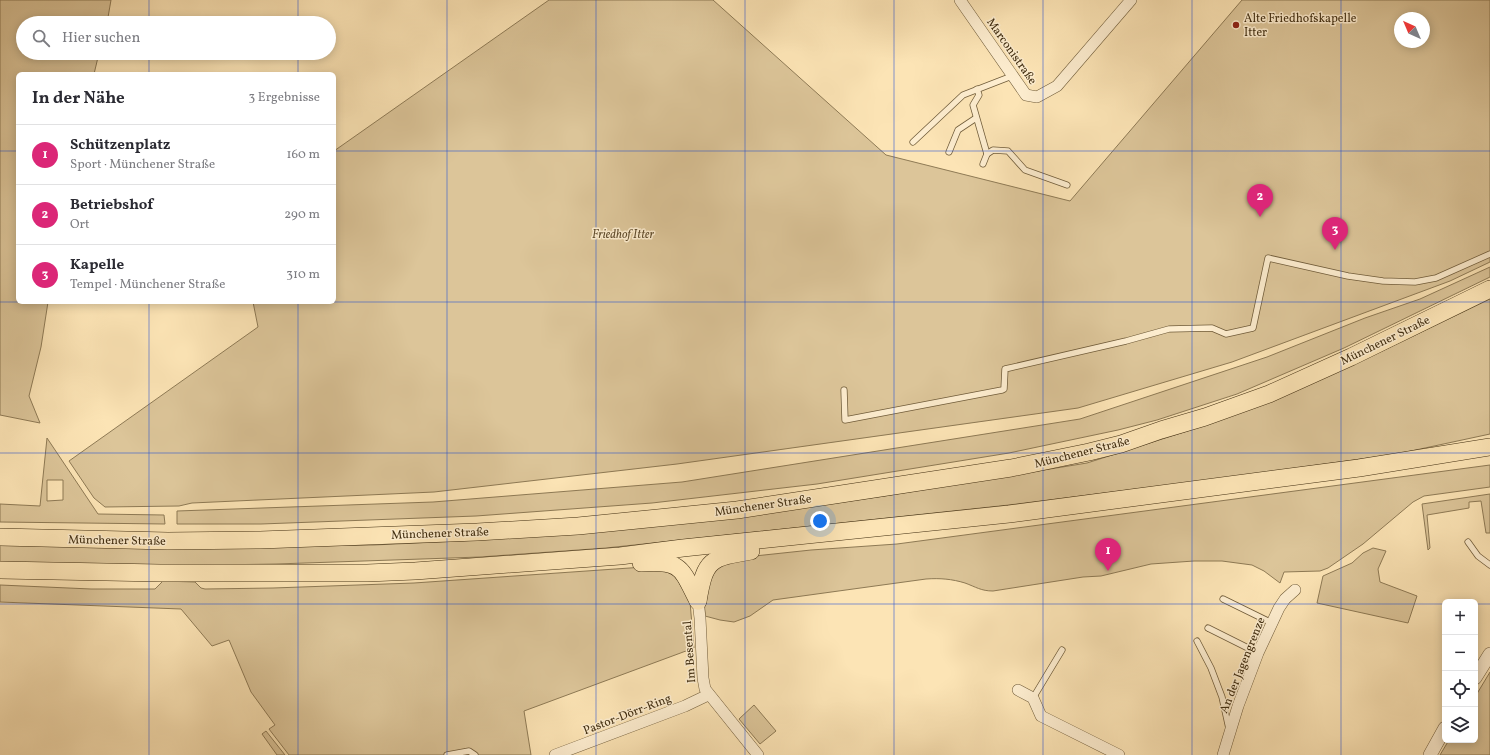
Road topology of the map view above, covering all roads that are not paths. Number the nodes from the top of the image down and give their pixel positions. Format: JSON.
{"nodes":[{"id":1,"x":960,"y":0,"type":"edge"},
{"id":2,"x":1131,"y":0,"type":"edge"},
{"id":3,"x":1012,"y":76,"type":"junction"},
{"id":4,"x":977,"y":89,"type":"junction"},
{"id":5,"x":976,"y":118,"type":"junction"},
{"id":6,"x":913,"y":142,"type":"dead end"},
{"id":7,"x":949,"y":152,"type":"dead end"},
{"id":8,"x":987,"y":154,"type":"junction"},
{"id":9,"x":983,"y":164,"type":"dead end"},
{"id":10,"x":1067,"y":185,"type":"dead end"},
{"id":11,"x":1490,"y":254,"type":"edge"},
{"id":12,"x":1490,"y":289,"type":"edge"},
{"id":13,"x":844,"y":390,"type":"dead end"},
{"id":14,"x":1490,"y":446,"type":"edge"},
{"id":15,"x":0,"y":537,"type":"edge"},
{"id":16,"x":778,"y":538,"type":"junction"},
{"id":17,"x":1468,"y":542,"type":"dead end"},
{"id":18,"x":620,"y":556,"type":"junction"},
{"id":19,"x":1490,"y":564,"type":"edge"},
{"id":20,"x":0,"y":570,"type":"edge"},
{"id":21,"x":1295,"y":590,"type":"dead end"},
{"id":22,"x":1223,"y":599,"type":"dead end"},
{"id":23,"x":698,"y":601,"type":"junction"},
{"id":24,"x":1272,"y":624,"type":"junction"},
{"id":25,"x":1208,"y":628,"type":"dead end"},
{"id":26,"x":1197,"y":641,"type":"dead end"},
{"id":27,"x":1062,"y":650,"type":"dead end"},
{"id":28,"x":1258,"y":653,"type":"junction"},
{"id":29,"x":1490,"y":654,"type":"edge"},
{"id":30,"x":1478,"y":673,"type":"edge"},
{"id":31,"x":1018,"y":690,"type":"dead end"},
{"id":32,"x":708,"y":695,"type":"junction"},
{"id":33,"x":1033,"y":698,"type":"junction"},
{"id":34,"x":1230,"y":731,"type":"junction"},
{"id":35,"x":1442,"y":733,"type":"edge"},
{"id":36,"x":447,"y":755,"type":"edge"},
{"id":37,"x":475,"y":755,"type":"edge"},
{"id":38,"x":555,"y":755,"type":"edge"},
{"id":39,"x":758,"y":755,"type":"edge"},
{"id":40,"x":1119,"y":755,"type":"edge"},
{"id":41,"x":1222,"y":755,"type":"edge"},
{"id":42,"x":1430,"y":755,"type":"edge"}],
"edges":[{"from":1,"to":3,"type":"street","name":"Marconistraße"},
{"from":2,"to":3,"type":"street","name":"Marconistraße"},
{"from":3,"to":4,"type":"lane"},
{"from":4,"to":5,"type":"lane"},
{"from":4,"to":6,"type":"lane"},
{"from":5,"to":7,"type":"lane"},
{"from":5,"to":8,"type":"lane"},
{"from":8,"to":9,"type":"lane"},
{"from":8,"to":10,"type":"lane"},
{"from":11,"to":13,"type":"lane"},
{"from":12,"to":15,"type":"main road","name":"Münchener Straße"},
{"from":14,"to":16,"type":"main road"},
{"from":16,"to":18,"type":"main road"},
{"from":16,"to":23,"type":"main road"},
{"from":17,"to":19,"type":"lane"},
{"from":18,"to":20,"type":"main road"},
{"from":18,"to":23,"type":"main road"},
{"from":21,"to":24,"type":"street","name":"An der Jagengrenze"},
{"from":22,"to":24,"type":"lane"},
{"from":23,"to":32,"type":"street","name":"Im Besental"},
{"from":24,"to":28,"type":"street","name":"An der Jagengrenze"},
{"from":25,"to":28,"type":"lane"},
{"from":26,"to":34,"type":"lane"},
{"from":27,"to":33,"type":"lane"},
{"from":28,"to":34,"type":"street","name":"An der Jagengrenze"},
{"from":29,"to":30,"type":"street"},
{"from":31,"to":33,"type":"street"},
{"from":32,"to":38,"type":"street","name":"Pastor-Dörr-Ring"},
{"from":32,"to":39,"type":"street","name":"Im Besental"},
{"from":33,"to":40,"type":"street"},
{"from":34,"to":41,"type":"street","name":"An der Jagengrenze"},
{"from":35,"to":42,"type":"street"},
{"from":36,"to":37,"type":"lane"}]}
